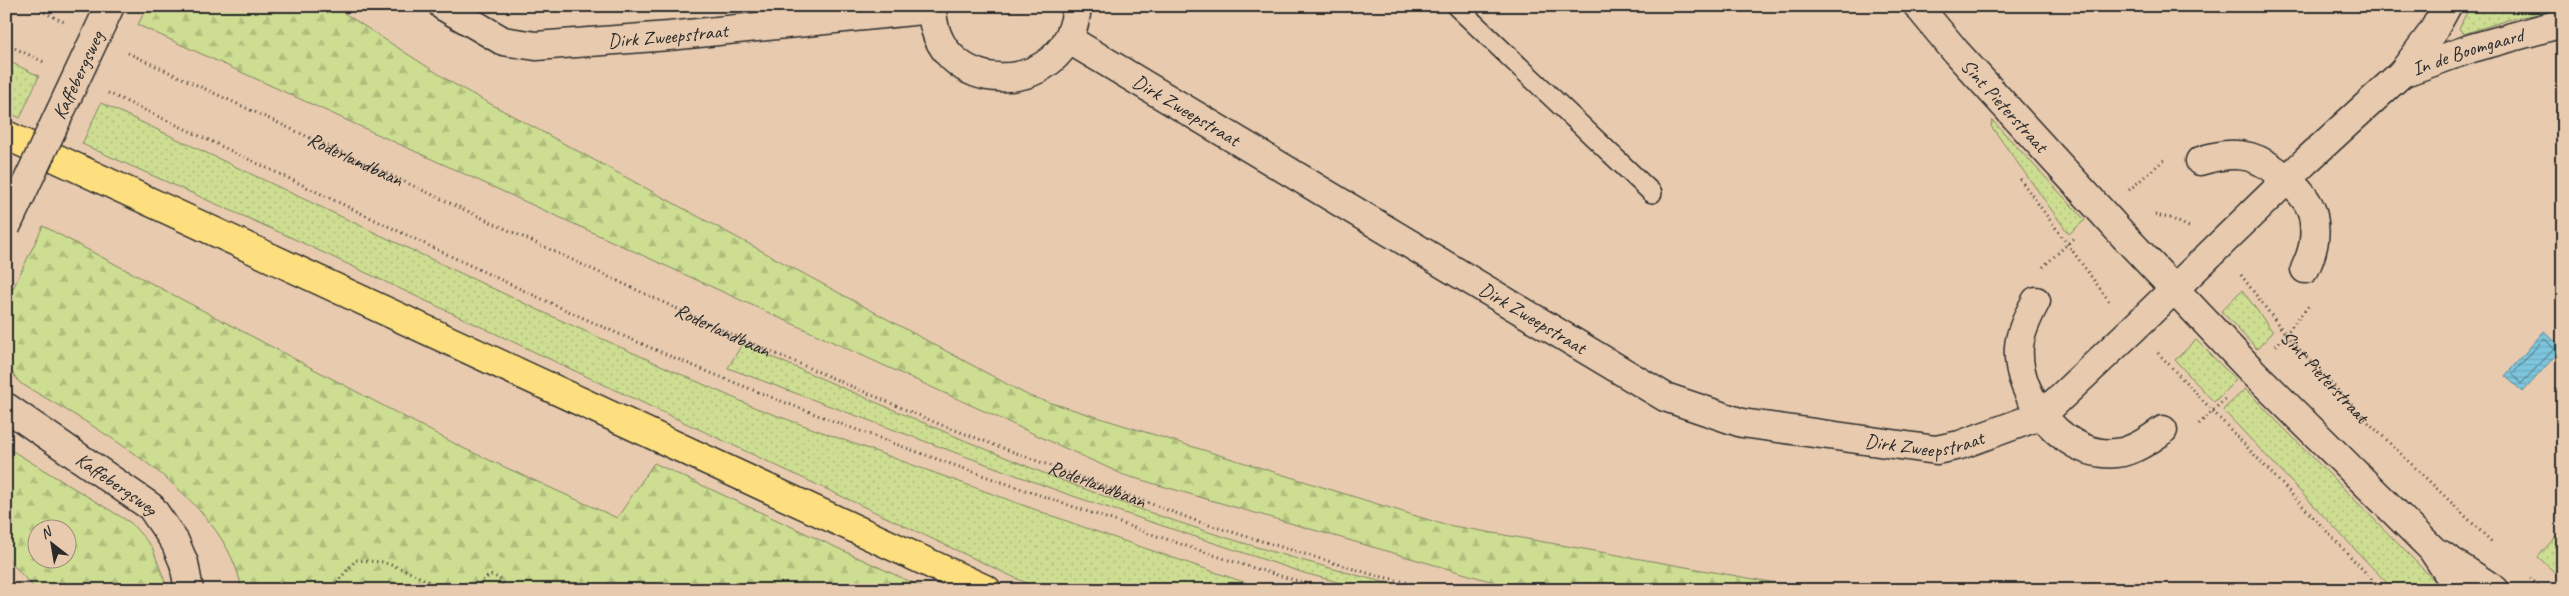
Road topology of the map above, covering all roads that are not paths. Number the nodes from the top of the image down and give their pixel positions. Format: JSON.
{"nodes":[{"id":1,"x":110,"y":6,"type":"edge"},
{"id":2,"x":443,"y":6,"type":"edge"},
{"id":3,"x":1077,"y":6,"type":"edge"},
{"id":4,"x":1456,"y":6,"type":"edge"},
{"id":5,"x":1918,"y":6,"type":"edge"},
{"id":6,"x":2447,"y":6,"type":"edge"},
{"id":7,"x":932,"y":8,"type":"edge"},
{"id":8,"x":2563,"y":23,"type":"edge"},
{"id":9,"x":1068,"y":39,"type":"junction"},
{"id":10,"x":2402,"y":74,"type":"junction"},
{"id":11,"x":6,"y":135,"type":"edge"},
{"id":12,"x":2200,"y":161,"type":"dead end"},
{"id":13,"x":2287,"y":179,"type":"junction"},
{"id":14,"x":1652,"y":193,"type":"dead end"},
{"id":15,"x":6,"y":227,"type":"edge"},
{"id":16,"x":2306,"y":269,"type":"dead end"},
{"id":17,"x":2174,"y":289,"type":"junction"},
{"id":18,"x":2036,"y":301,"type":"dead end"},
{"id":19,"x":6,"y":407,"type":"edge"},
{"id":20,"x":2042,"y":415,"type":"junction"},
{"id":21,"x":2164,"y":430,"type":"dead end"},
{"id":22,"x":2432,"y":549,"type":"junction"},
{"id":23,"x":189,"y":590,"type":"edge"},
{"id":24,"x":987,"y":590,"type":"edge"},
{"id":25,"x":2459,"y":590,"type":"edge"},
{"id":26,"x":2495,"y":590,"type":"edge"}],
"edges":[{"from":1,"to":15,"type":"street","name":"Kaffebergsweg","bridge":true},
{"from":2,"to":7,"type":"street","name":"Dirk Zweepstraat"},
{"from":3,"to":9,"type":"street","name":"Dirk Zweepstraat"},
{"from":4,"to":14,"type":"lane"},
{"from":5,"to":17,"type":"street","name":"Sint Pieterstraat"},
{"from":6,"to":10,"type":"street","name":"In de Boomgaard"},
{"from":7,"to":9,"type":"street","name":"Dirk Zweepstraat"},
{"from":8,"to":10,"type":"street","name":"In de Boomgaard"},
{"from":9,"to":20,"type":"street","name":"Dirk Zweepstraat"},
{"from":10,"to":13,"type":"street","name":"In de Boomgaard"},
{"from":11,"to":24,"type":"main road"},
{"from":12,"to":13,"type":"street"},
{"from":13,"to":16,"type":"street"},
{"from":13,"to":17,"type":"street","name":"In de Boomgaard"},
{"from":17,"to":20,"type":"street","name":"Dirk Zweepstraat"},
{"from":17,"to":22,"type":"street","name":"Sint Pieterstraat"},
{"from":18,"to":20,"type":"street"},
{"from":19,"to":23,"type":"street","name":"Kaffebergsweg"},
{"from":20,"to":21,"type":"street"},
{"from":22,"to":25,"type":"street","name":"Sint Pieterstraat"},
{"from":22,"to":26,"type":"street","name":"Sint Pieterstraat"}]}
